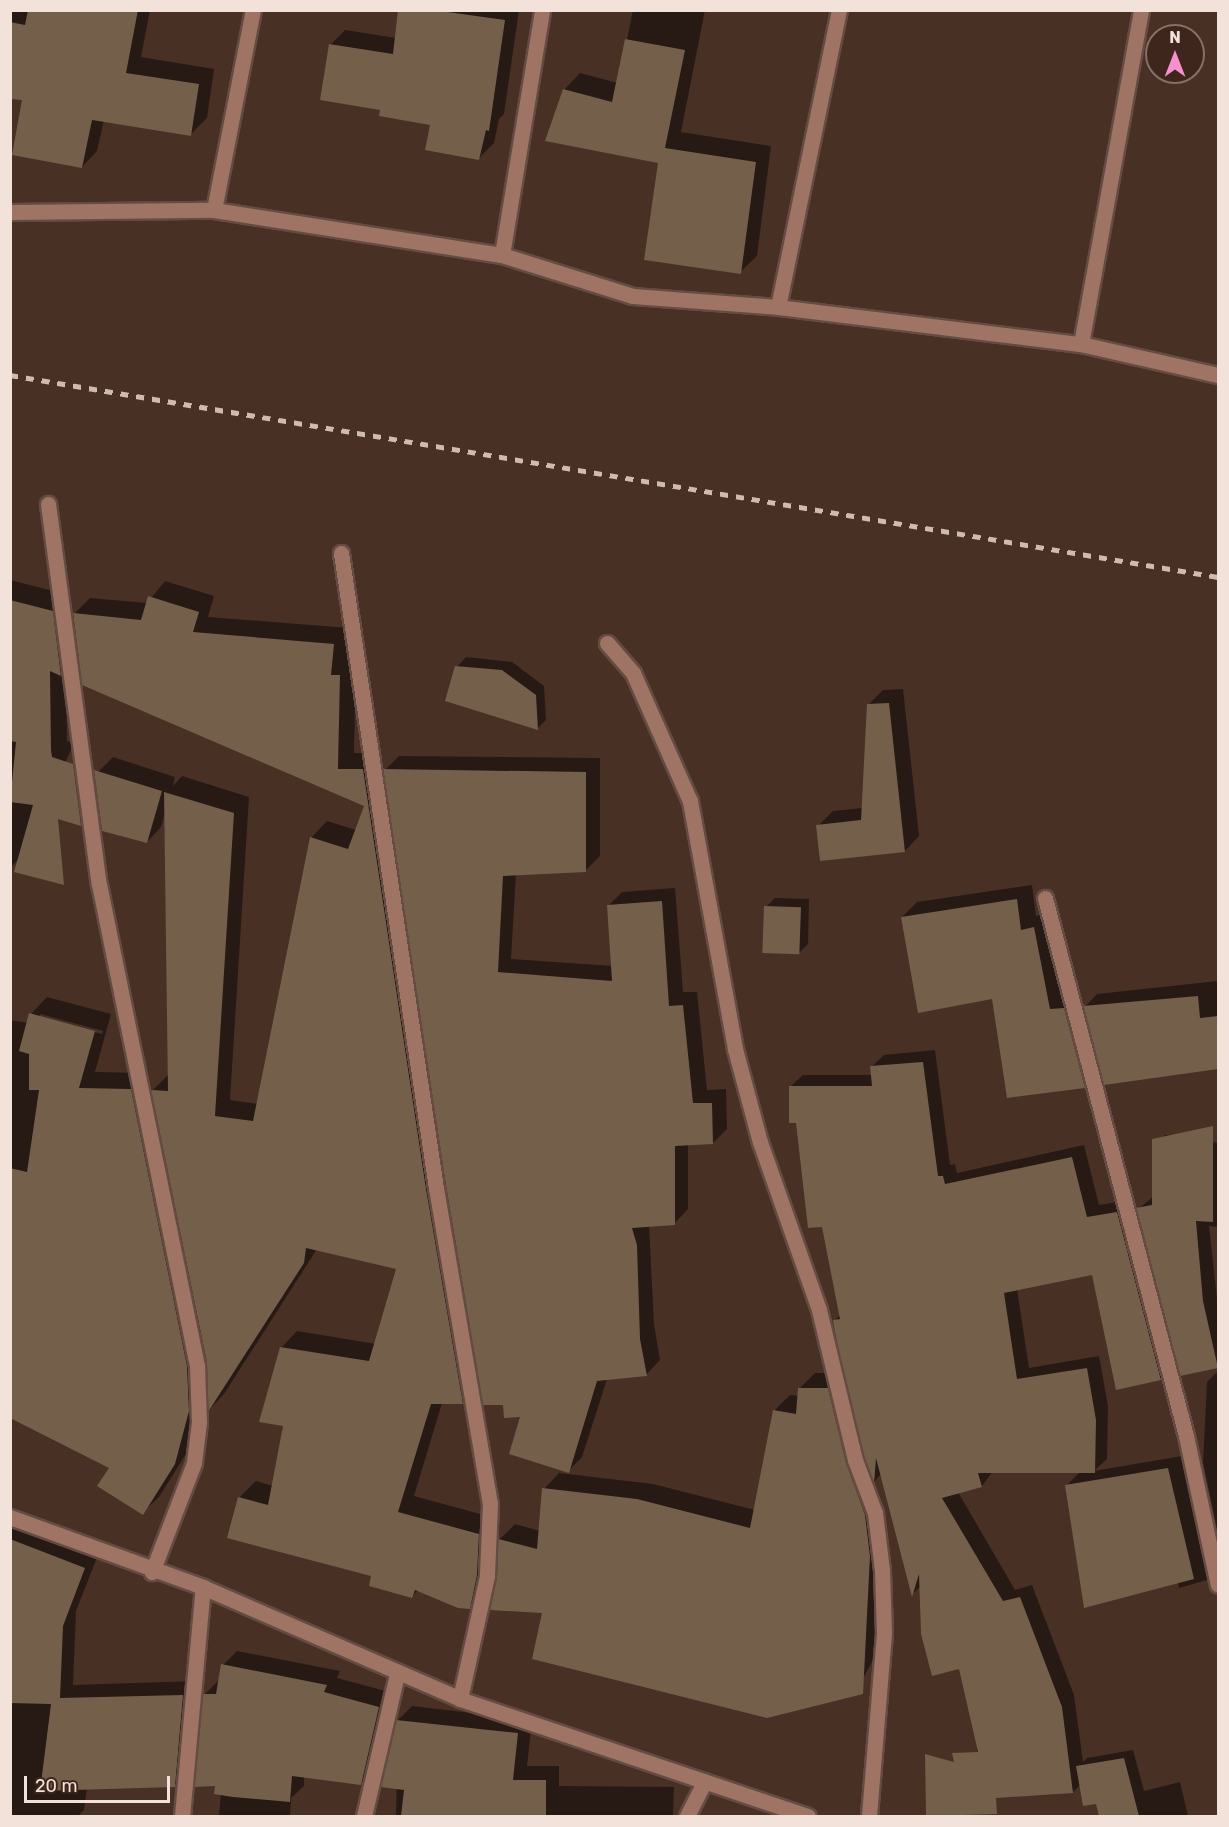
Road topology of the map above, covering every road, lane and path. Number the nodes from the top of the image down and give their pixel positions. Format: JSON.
{"nodes":[{"id":1,"x":253,"y":10,"type":"edge"},
{"id":2,"x":542,"y":10,"type":"edge"},
{"id":3,"x":839,"y":10,"type":"edge"},
{"id":4,"x":1141,"y":10,"type":"edge"},
{"id":5,"x":214,"y":210,"type":"junction"},
{"id":6,"x":10,"y":212,"type":"edge"},
{"id":7,"x":502,"y":255,"type":"junction"},
{"id":8,"x":778,"y":307,"type":"junction"},
{"id":9,"x":1081,"y":344,"type":"junction"},
{"id":10,"x":1218,"y":375,"type":"edge"},
{"id":11,"x":48,"y":504,"type":"dead end"},
{"id":12,"x":341,"y":553,"type":"dead end"},
{"id":13,"x":607,"y":643,"type":"dead end"},
{"id":14,"x":1045,"y":898,"type":"dead end"},
{"id":15,"x":10,"y":1517,"type":"edge"},
{"id":16,"x":152,"y":1572,"type":"junction"},
{"id":17,"x":1218,"y":1586,"type":"edge"},
{"id":18,"x":203,"y":1587,"type":"junction"},
{"id":19,"x":397,"y":1674,"type":"junction"},
{"id":20,"x":460,"y":1699,"type":"junction"},
{"id":21,"x":705,"y":1781,"type":"junction"},
{"id":22,"x":182,"y":1816,"type":"edge"},
{"id":23,"x":364,"y":1816,"type":"edge"},
{"id":24,"x":687,"y":1816,"type":"edge"},
{"id":25,"x":808,"y":1816,"type":"edge"},
{"id":26,"x":868,"y":1816,"type":"edge"}],
"edges":[{"from":1,"to":5,"type":"street"},
{"from":2,"to":7,"type":"street"},
{"from":3,"to":8,"type":"street"},
{"from":4,"to":9,"type":"street"},
{"from":5,"to":6,"type":"street"},
{"from":5,"to":7,"type":"street"},
{"from":7,"to":8,"type":"street"},
{"from":8,"to":9,"type":"street"},
{"from":9,"to":10,"type":"street"},
{"from":11,"to":16,"type":"street"},
{"from":12,"to":20,"type":"street"},
{"from":13,"to":26,"type":"street"},
{"from":14,"to":17,"type":"street"},
{"from":15,"to":16,"type":"street"},
{"from":16,"to":18,"type":"street"},
{"from":18,"to":19,"type":"street"},
{"from":18,"to":22,"type":"street"},
{"from":19,"to":20,"type":"street"},
{"from":19,"to":23,"type":"street"},
{"from":20,"to":21,"type":"street"},
{"from":21,"to":24,"type":"street"},
{"from":21,"to":25,"type":"street"}]}
